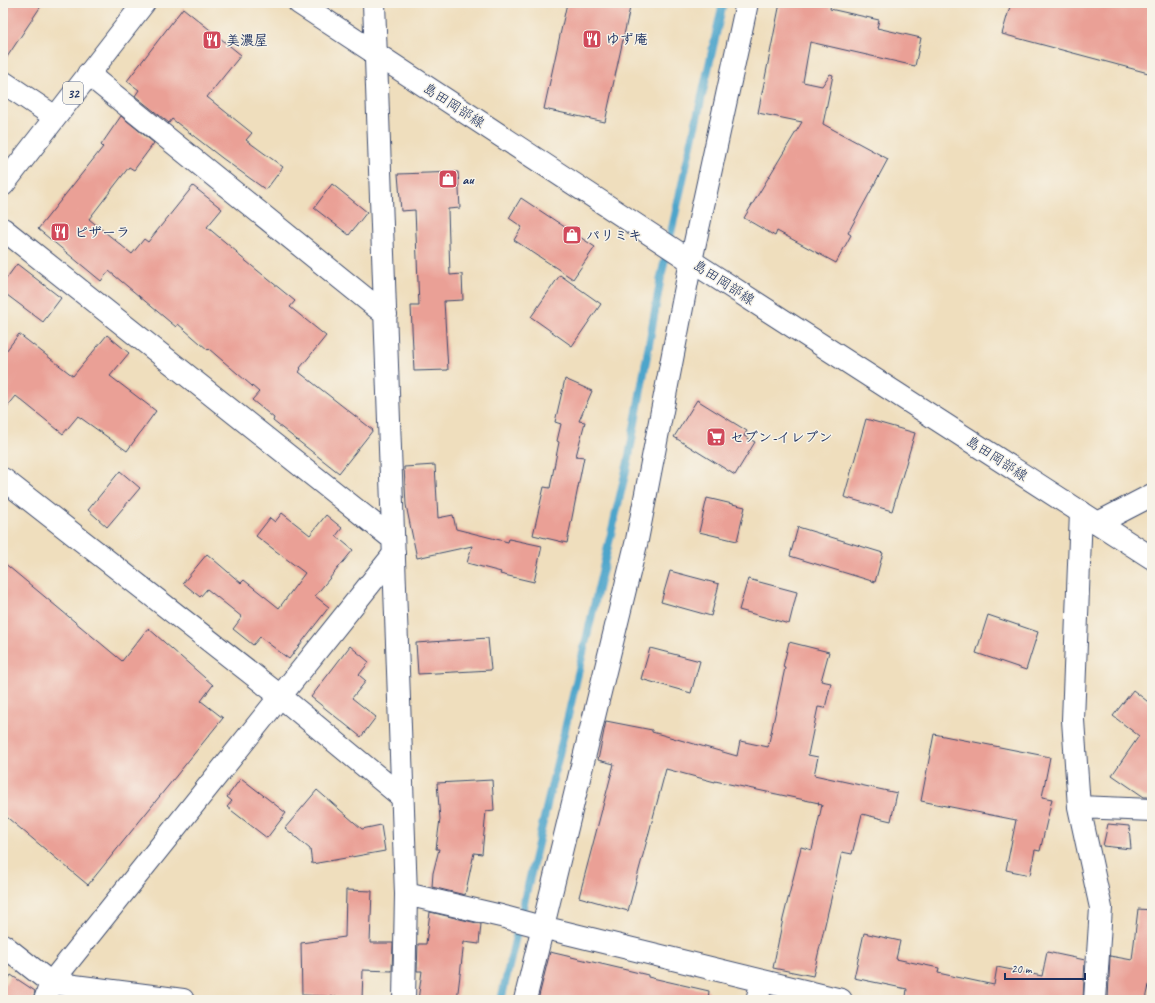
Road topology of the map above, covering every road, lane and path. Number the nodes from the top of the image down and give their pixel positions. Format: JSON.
{"nodes":[{"id":1,"x":144,"y":3,"type":"edge"},
{"id":2,"x":299,"y":3,"type":"edge"},
{"id":3,"x":374,"y":3,"type":"edge"},
{"id":4,"x":747,"y":3,"type":"edge"},
{"id":5,"x":375,"y":53,"type":"junction"},
{"id":6,"x":88,"y":74,"type":"junction"},
{"id":7,"x":3,"y":82,"type":"edge"},
{"id":8,"x":55,"y":116,"type":"junction"},
{"id":9,"x":3,"y":184,"type":"edge"},
{"id":10,"x":3,"y":229,"type":"edge"},
{"id":11,"x":691,"y":261,"type":"junction"},
{"id":12,"x":386,"y":314,"type":"junction"},
{"id":13,"x":3,"y":479,"type":"edge"},
{"id":14,"x":1152,"y":495,"type":"edge"},
{"id":15,"x":1090,"y":518,"type":"junction"},
{"id":16,"x":394,"y":547,"type":"junction"},
{"id":17,"x":1152,"y":558,"type":"edge"},
{"id":18,"x":280,"y":696,"type":"junction"},
{"id":19,"x":402,"y":797,"type":"junction"},
{"id":20,"x":1079,"y":807,"type":"junction"},
{"id":21,"x":1152,"y":810,"type":"edge"},
{"id":22,"x":406,"y":894,"type":"junction"},
{"id":23,"x":542,"y":927,"type":"junction"},
{"id":24,"x":3,"y":945,"type":"edge"},
{"id":25,"x":760,"y":990,"type":"edge"},
{"id":26,"x":48,"y":992,"type":"edge"},
{"id":27,"x":183,"y":1000,"type":"edge"},
{"id":28,"x":404,"y":1000,"type":"edge"},
{"id":29,"x":524,"y":1000,"type":"edge"},
{"id":30,"x":841,"y":1000,"type":"edge"},
{"id":31,"x":1096,"y":1000,"type":"edge"}],
"edges":[{"from":1,"to":6,"type":"street","number":"32"},
{"from":2,"to":5,"type":"street","name":"島田岡部線"},
{"from":3,"to":5,"type":"street"},
{"from":4,"to":11,"type":"street"},
{"from":5,"to":11,"type":"street","name":"島田岡部線"},
{"from":5,"to":12,"type":"street"},
{"from":6,"to":8,"type":"street","number":"32"},
{"from":6,"to":12,"type":"street"},
{"from":7,"to":8,"type":"street"},
{"from":8,"to":9,"type":"street","number":"32"},
{"from":10,"to":16,"type":"street"},
{"from":11,"to":15,"type":"street","name":"島田岡部線"},
{"from":11,"to":23,"type":"street"},
{"from":12,"to":16,"type":"street"},
{"from":13,"to":18,"type":"street"},
{"from":14,"to":15,"type":"street"},
{"from":15,"to":17,"type":"street","name":"島田岡部線"},
{"from":15,"to":20,"type":"street"},
{"from":16,"to":18,"type":"street"},
{"from":16,"to":19,"type":"street"},
{"from":18,"to":19,"type":"street"},
{"from":18,"to":26,"type":"street"},
{"from":19,"to":22,"type":"street"},
{"from":20,"to":21,"type":"street"},
{"from":20,"to":31,"type":"street"},
{"from":22,"to":23,"type":"street"},
{"from":22,"to":28,"type":"street"},
{"from":23,"to":25,"type":"street"},
{"from":23,"to":29,"type":"street"},
{"from":24,"to":26,"type":"street"},
{"from":25,"to":30,"type":"street"},
{"from":26,"to":27,"type":"street"}]}
